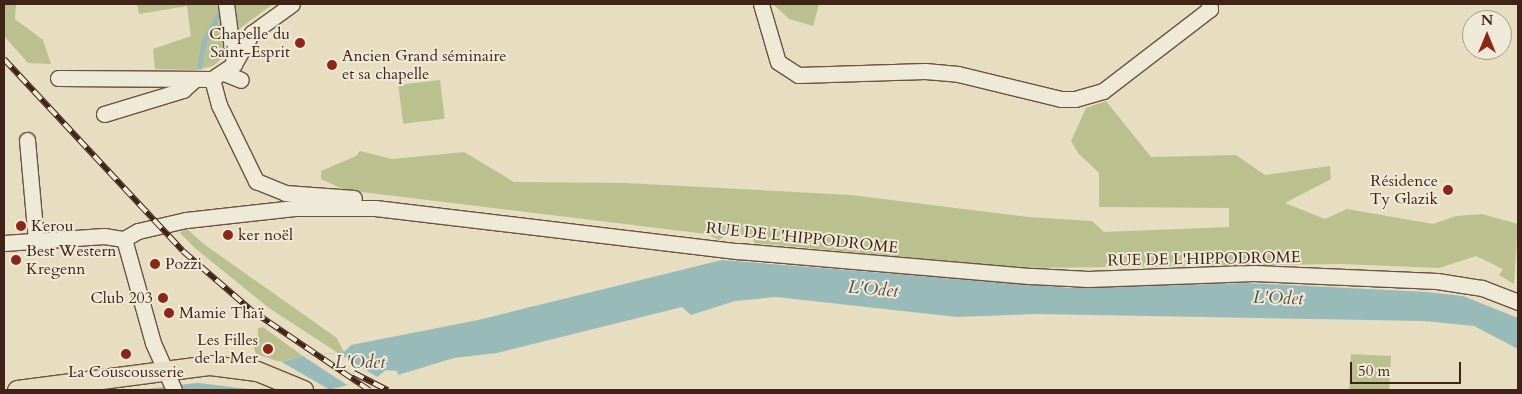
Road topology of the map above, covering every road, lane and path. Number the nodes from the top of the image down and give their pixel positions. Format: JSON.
{"nodes":[{"id":1,"x":292,"y":4,"type":"edge"},
{"id":2,"x":761,"y":4,"type":"edge"},
{"id":3,"x":1209,"y":4,"type":"edge"},
{"id":4,"x":226,"y":5,"type":"edge"},
{"id":5,"x":223,"y":72,"type":"junction"},
{"id":6,"x":58,"y":78,"type":"dead end"},
{"id":7,"x":194,"y":80,"type":"junction"},
{"id":8,"x":241,"y":80,"type":"dead end"},
{"id":9,"x":104,"y":114,"type":"dead end"},
{"id":10,"x":27,"y":140,"type":"dead end"},
{"id":11,"x":375,"y":208,"type":"junction"},
{"id":12,"x":124,"y":239,"type":"junction"},
{"id":13,"x":36,"y":241,"type":"junction"},
{"id":14,"x":4,"y":243,"type":"edge"},
{"id":15,"x":1518,"y":302,"type":"edge"},
{"id":16,"x":171,"y":381,"type":"edge"},
{"id":17,"x":17,"y":390,"type":"edge"},
{"id":18,"x":303,"y":390,"type":"edge"}],
"edges":[{"from":1,"to":5,"type":"street"},
{"from":2,"to":3,"type":"street"},
{"from":4,"to":5,"type":"street"},
{"from":5,"to":7,"type":"street"},
{"from":5,"to":8,"type":"street"},
{"from":5,"to":11,"type":"street"},
{"from":6,"to":7,"type":"street"},
{"from":7,"to":9,"type":"street"},
{"from":10,"to":13,"type":"street"},
{"from":11,"to":12,"type":"street","name":"RUE DE L'HIPPODROME"},
{"from":11,"to":15,"type":"street","name":"RUE DE L'HIPPODROME"},
{"from":12,"to":13,"type":"street"},
{"from":12,"to":16,"type":"street"},
{"from":13,"to":14,"type":"street"},
{"from":16,"to":17,"type":"main road"},
{"from":16,"to":18,"type":"main road"}]}
